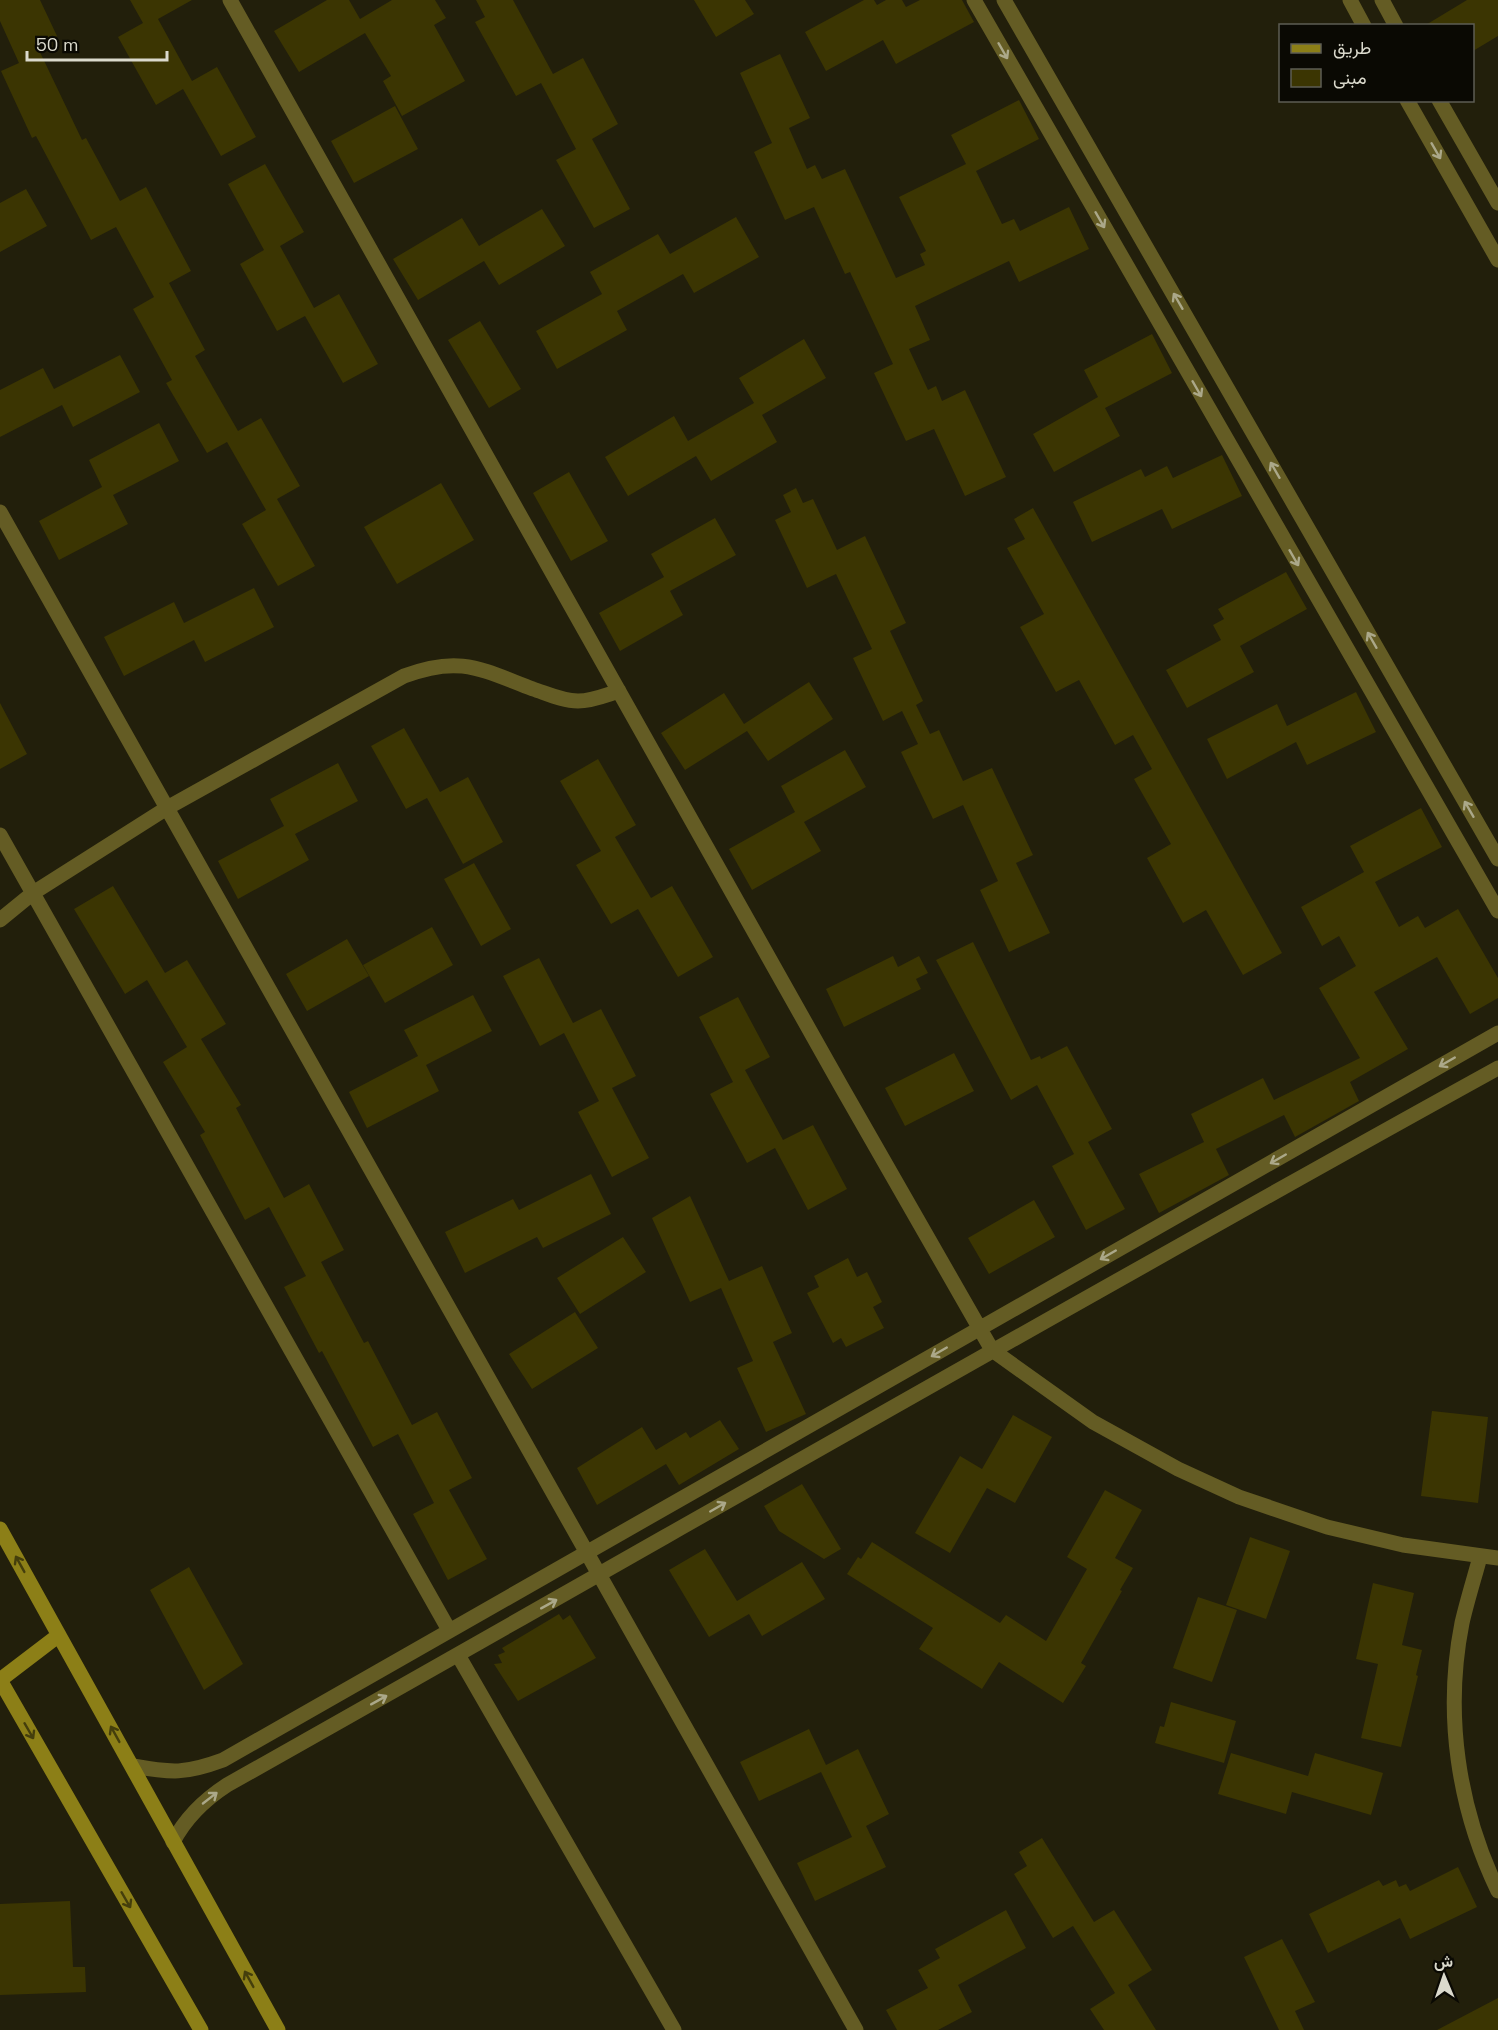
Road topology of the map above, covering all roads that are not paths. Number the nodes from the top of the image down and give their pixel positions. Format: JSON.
{"nodes":[{"id":1,"x":230,"y":0,"type":"edge"},
{"id":2,"x":974,"y":0,"type":"edge"},
{"id":3,"x":1004,"y":0,"type":"edge"},
{"id":4,"x":1350,"y":0,"type":"edge"},
{"id":5,"x":1382,"y":0,"type":"edge"},
{"id":6,"x":1363,"y":24,"type":"edge"},
{"id":7,"x":1395,"y":24,"type":"edge"},
{"id":8,"x":1408,"y":102,"type":"edge"},
{"id":9,"x":1440,"y":102,"type":"edge"},
{"id":10,"x":1498,"y":203,"type":"edge"},
{"id":11,"x":1498,"y":260,"type":"edge"},
{"id":12,"x":0,"y":512,"type":"edge"},
{"id":13,"x":619,"y":691,"type":"junction"},
{"id":14,"x":167,"y":808,"type":"junction"},
{"id":15,"x":0,"y":835,"type":"edge"},
{"id":16,"x":1498,"y":859,"type":"edge"},
{"id":17,"x":33,"y":893,"type":"junction"},
{"id":18,"x":1498,"y":911,"type":"edge"},
{"id":19,"x":0,"y":920,"type":"edge"},
{"id":20,"x":1498,"y":1034,"type":"edge"},
{"id":21,"x":1498,"y":1068,"type":"edge"},
{"id":22,"x":978,"y":1329,"type":"junction"},
{"id":23,"x":992,"y":1350,"type":"junction"},
{"id":24,"x":0,"y":1528,"type":"edge"},
{"id":25,"x":587,"y":1551,"type":"junction"},
{"id":26,"x":1480,"y":1557,"type":"junction"},
{"id":27,"x":1498,"y":1558,"type":"edge"},
{"id":28,"x":600,"y":1575,"type":"junction"},
{"id":29,"x":449,"y":1630,"type":"junction"},
{"id":30,"x":59,"y":1635,"type":"junction"},
{"id":31,"x":458,"y":1655,"type":"junction"},
{"id":32,"x":0,"y":1680,"type":"edge"},
{"id":33,"x":133,"y":1766,"type":"junction"},
{"id":34,"x":173,"y":1842,"type":"junction"},
{"id":35,"x":1498,"y":1891,"type":"edge"},
{"id":36,"x":201,"y":2030,"type":"edge"},
{"id":37,"x":278,"y":2030,"type":"edge"},
{"id":38,"x":674,"y":2030,"type":"edge"},
{"id":39,"x":856,"y":2030,"type":"edge"}],
"edges":[{"from":1,"to":13,"type":"street"},
{"from":2,"to":18,"type":"street","one_way":true},
{"from":16,"to":3,"type":"street","one_way":true},
{"from":4,"to":6,"type":"street"},
{"from":5,"to":7,"type":"street"},
{"from":8,"to":11,"type":"street","one_way":true},
{"from":9,"to":10,"type":"street"},
{"from":12,"to":14,"type":"street"},
{"from":13,"to":14,"type":"street"},
{"from":13,"to":22,"type":"street"},
{"from":14,"to":17,"type":"street"},
{"from":14,"to":25,"type":"street"},
{"from":15,"to":17,"type":"street"},
{"from":17,"to":19,"type":"street"},
{"from":17,"to":29,"type":"street"},
{"from":20,"to":22,"type":"street","one_way":true},
{"from":21,"to":23,"type":"street"},
{"from":22,"to":23,"type":"street"},
{"from":22,"to":25,"type":"street","one_way":true},
{"from":23,"to":26,"type":"street"},
{"from":28,"to":23,"type":"street","one_way":true},
{"from":30,"to":24,"type":"street","one_way":true},
{"from":25,"to":28,"type":"street"},
{"from":25,"to":29,"type":"street"},
{"from":26,"to":27,"type":"street"},
{"from":26,"to":35,"type":"street"},
{"from":31,"to":28,"type":"street","one_way":true},
{"from":28,"to":39,"type":"street"},
{"from":29,"to":33,"type":"street"},
{"from":30,"to":32,"type":"street"},
{"from":33,"to":30,"type":"street","one_way":true},
{"from":34,"to":31,"type":"street","one_way":true},
{"from":31,"to":38,"type":"street"},
{"from":32,"to":36,"type":"street","one_way":true},
{"from":33,"to":34,"type":"street"},
{"from":37,"to":34,"type":"street","one_way":true}]}
